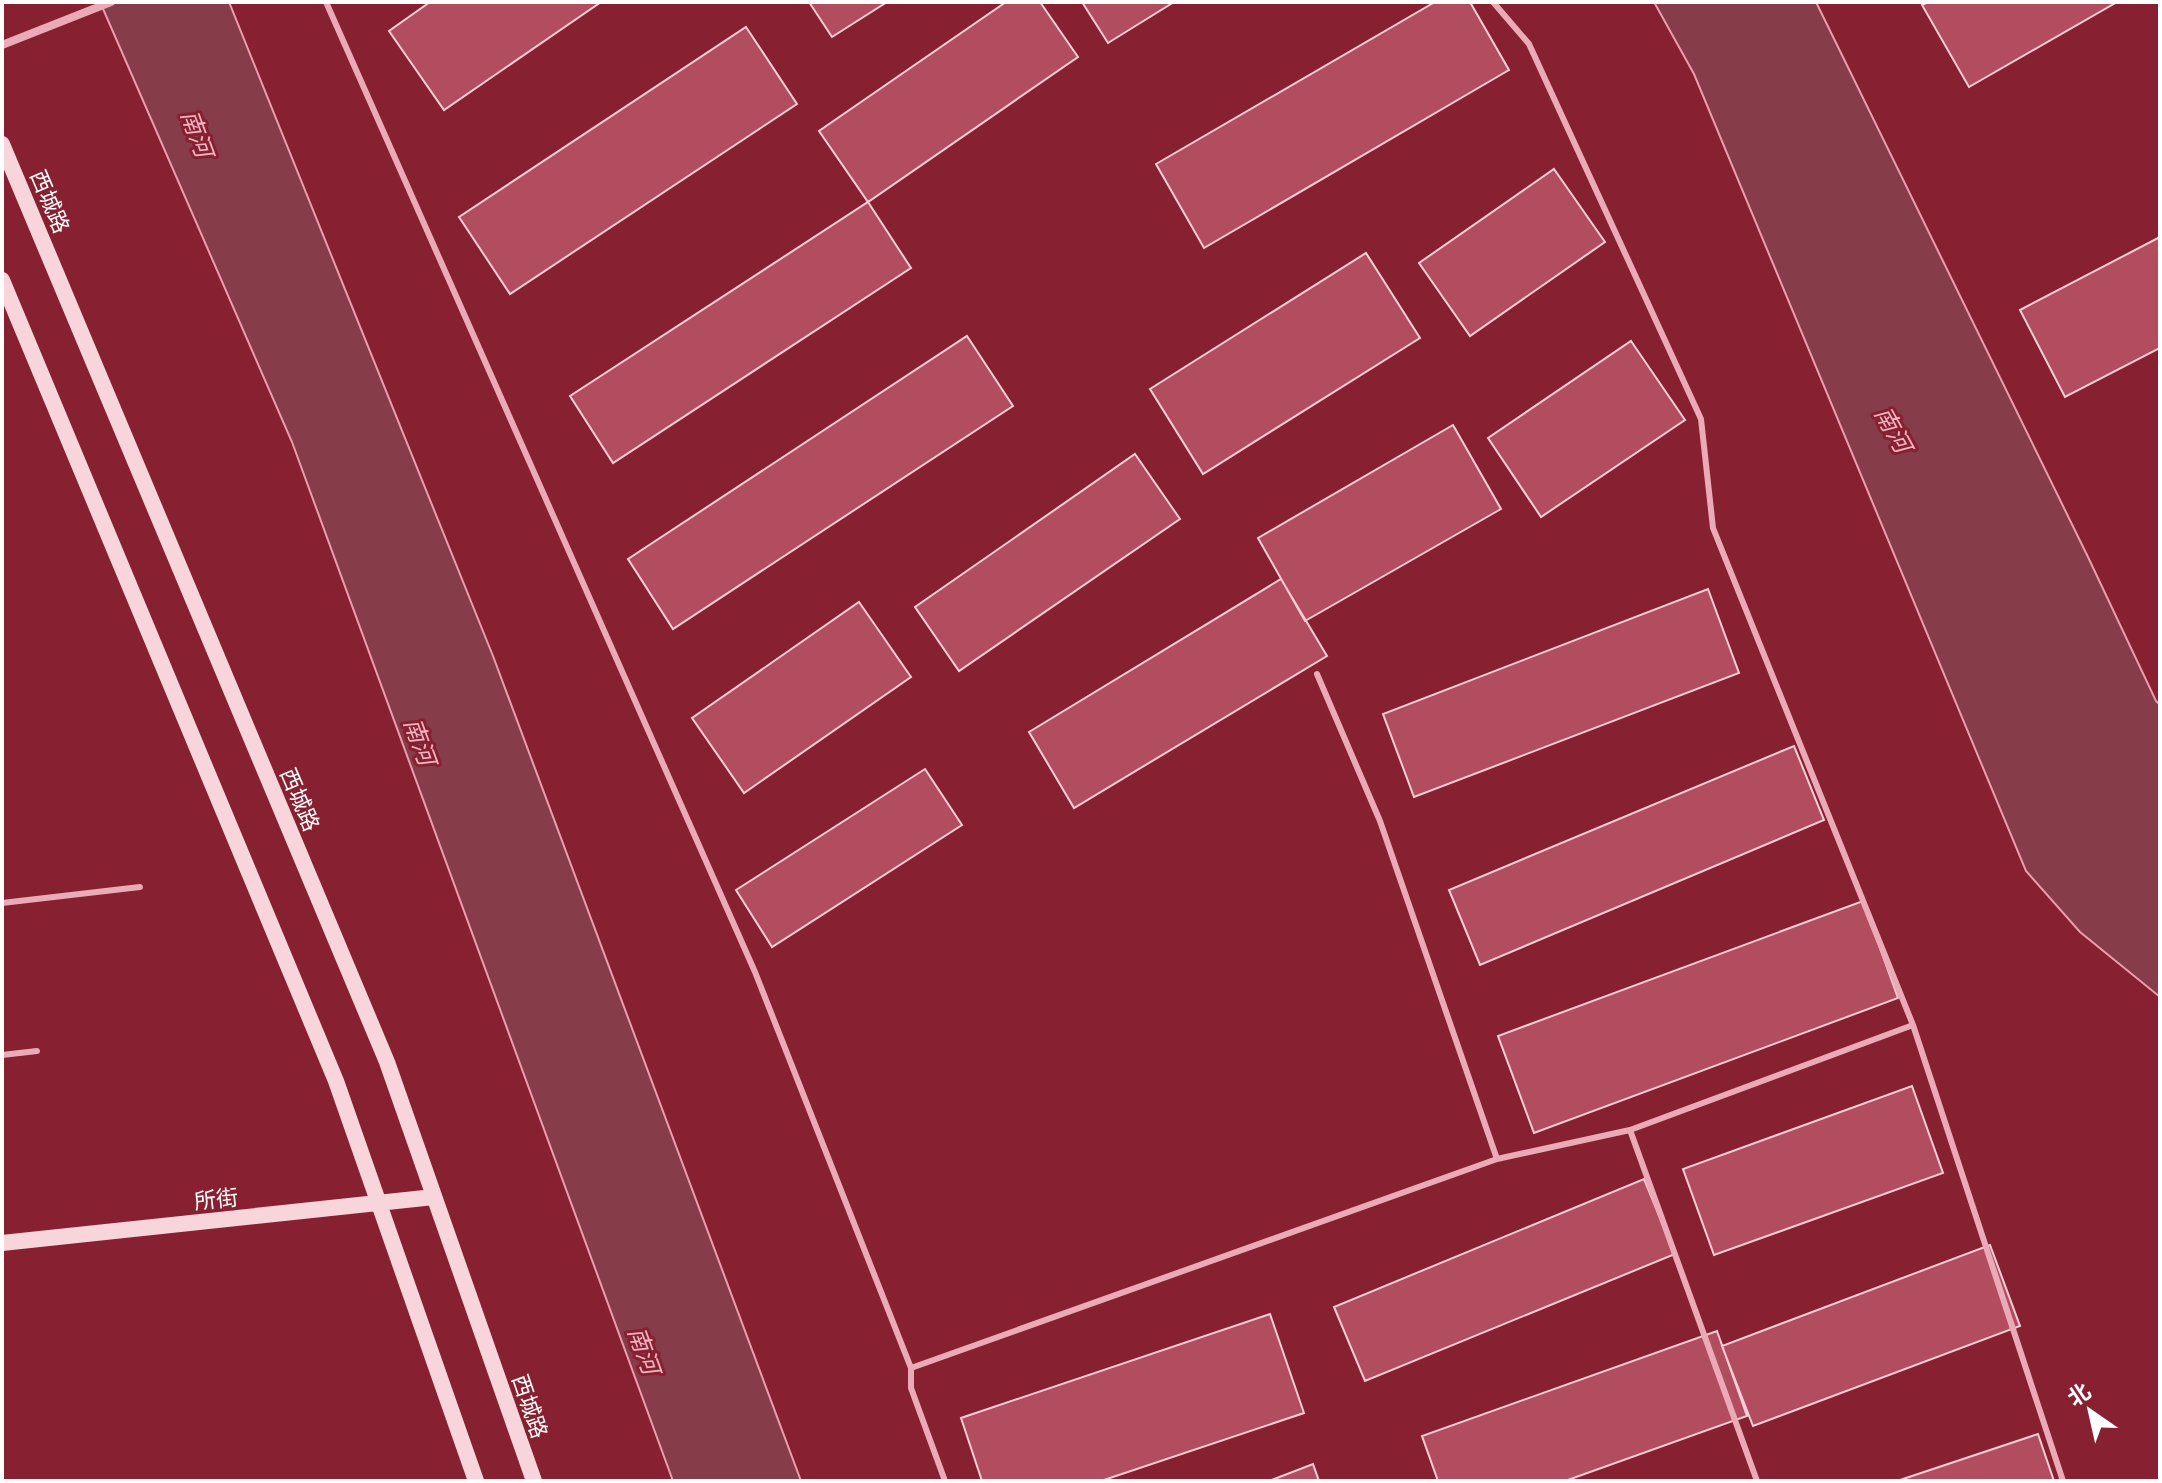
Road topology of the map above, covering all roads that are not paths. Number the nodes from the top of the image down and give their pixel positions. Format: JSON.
{"nodes":[{"id":1,"x":111,"y":2,"type":"edge"},
{"id":2,"x":326,"y":2,"type":"edge"},
{"id":3,"x":1493,"y":2,"type":"edge"},
{"id":4,"x":2,"y":45,"type":"edge"},
{"id":5,"x":2,"y":144,"type":"edge"},
{"id":6,"x":2,"y":280,"type":"edge"},
{"id":7,"x":1317,"y":674,"type":"dead end"},
{"id":8,"x":140,"y":887,"type":"dead end"},
{"id":9,"x":2,"y":903,"type":"edge"},
{"id":10,"x":1913,"y":1025,"type":"junction"},
{"id":11,"x":37,"y":1051,"type":"dead end"},
{"id":12,"x":2,"y":1055,"type":"edge"},
{"id":13,"x":1630,"y":1130,"type":"junction"},
{"id":14,"x":1497,"y":1159,"type":"junction"},
{"id":15,"x":434,"y":1197,"type":"junction"},
{"id":16,"x":378,"y":1203,"type":"junction"},
{"id":17,"x":2,"y":1243,"type":"edge"},
{"id":18,"x":911,"y":1368,"type":"junction"},
{"id":19,"x":476,"y":1481,"type":"edge"},
{"id":20,"x":534,"y":1481,"type":"edge"},
{"id":21,"x":945,"y":1481,"type":"edge"},
{"id":22,"x":1757,"y":1481,"type":"edge"},
{"id":23,"x":2063,"y":1481,"type":"edge"}],
"edges":[{"from":1,"to":4,"type":"street"},
{"from":2,"to":18,"type":"lane"},
{"from":3,"to":10,"type":"lane"},
{"from":5,"to":15,"type":"main road","name":"西城路"},
{"from":6,"to":16,"type":"main road"},
{"from":7,"to":14,"type":"lane"},
{"from":8,"to":9,"type":"lane"},
{"from":10,"to":13,"type":"lane"},
{"from":10,"to":23,"type":"lane"},
{"from":11,"to":12,"type":"lane"},
{"from":13,"to":14,"type":"lane"},
{"from":13,"to":22,"type":"lane"},
{"from":14,"to":18,"type":"lane"},
{"from":15,"to":16,"type":"main road","name":"所街"},
{"from":15,"to":20,"type":"main road","name":"西城路"},
{"from":16,"to":17,"type":"main road","name":"所街"},
{"from":16,"to":19,"type":"main road"},
{"from":18,"to":21,"type":"lane"}]}
